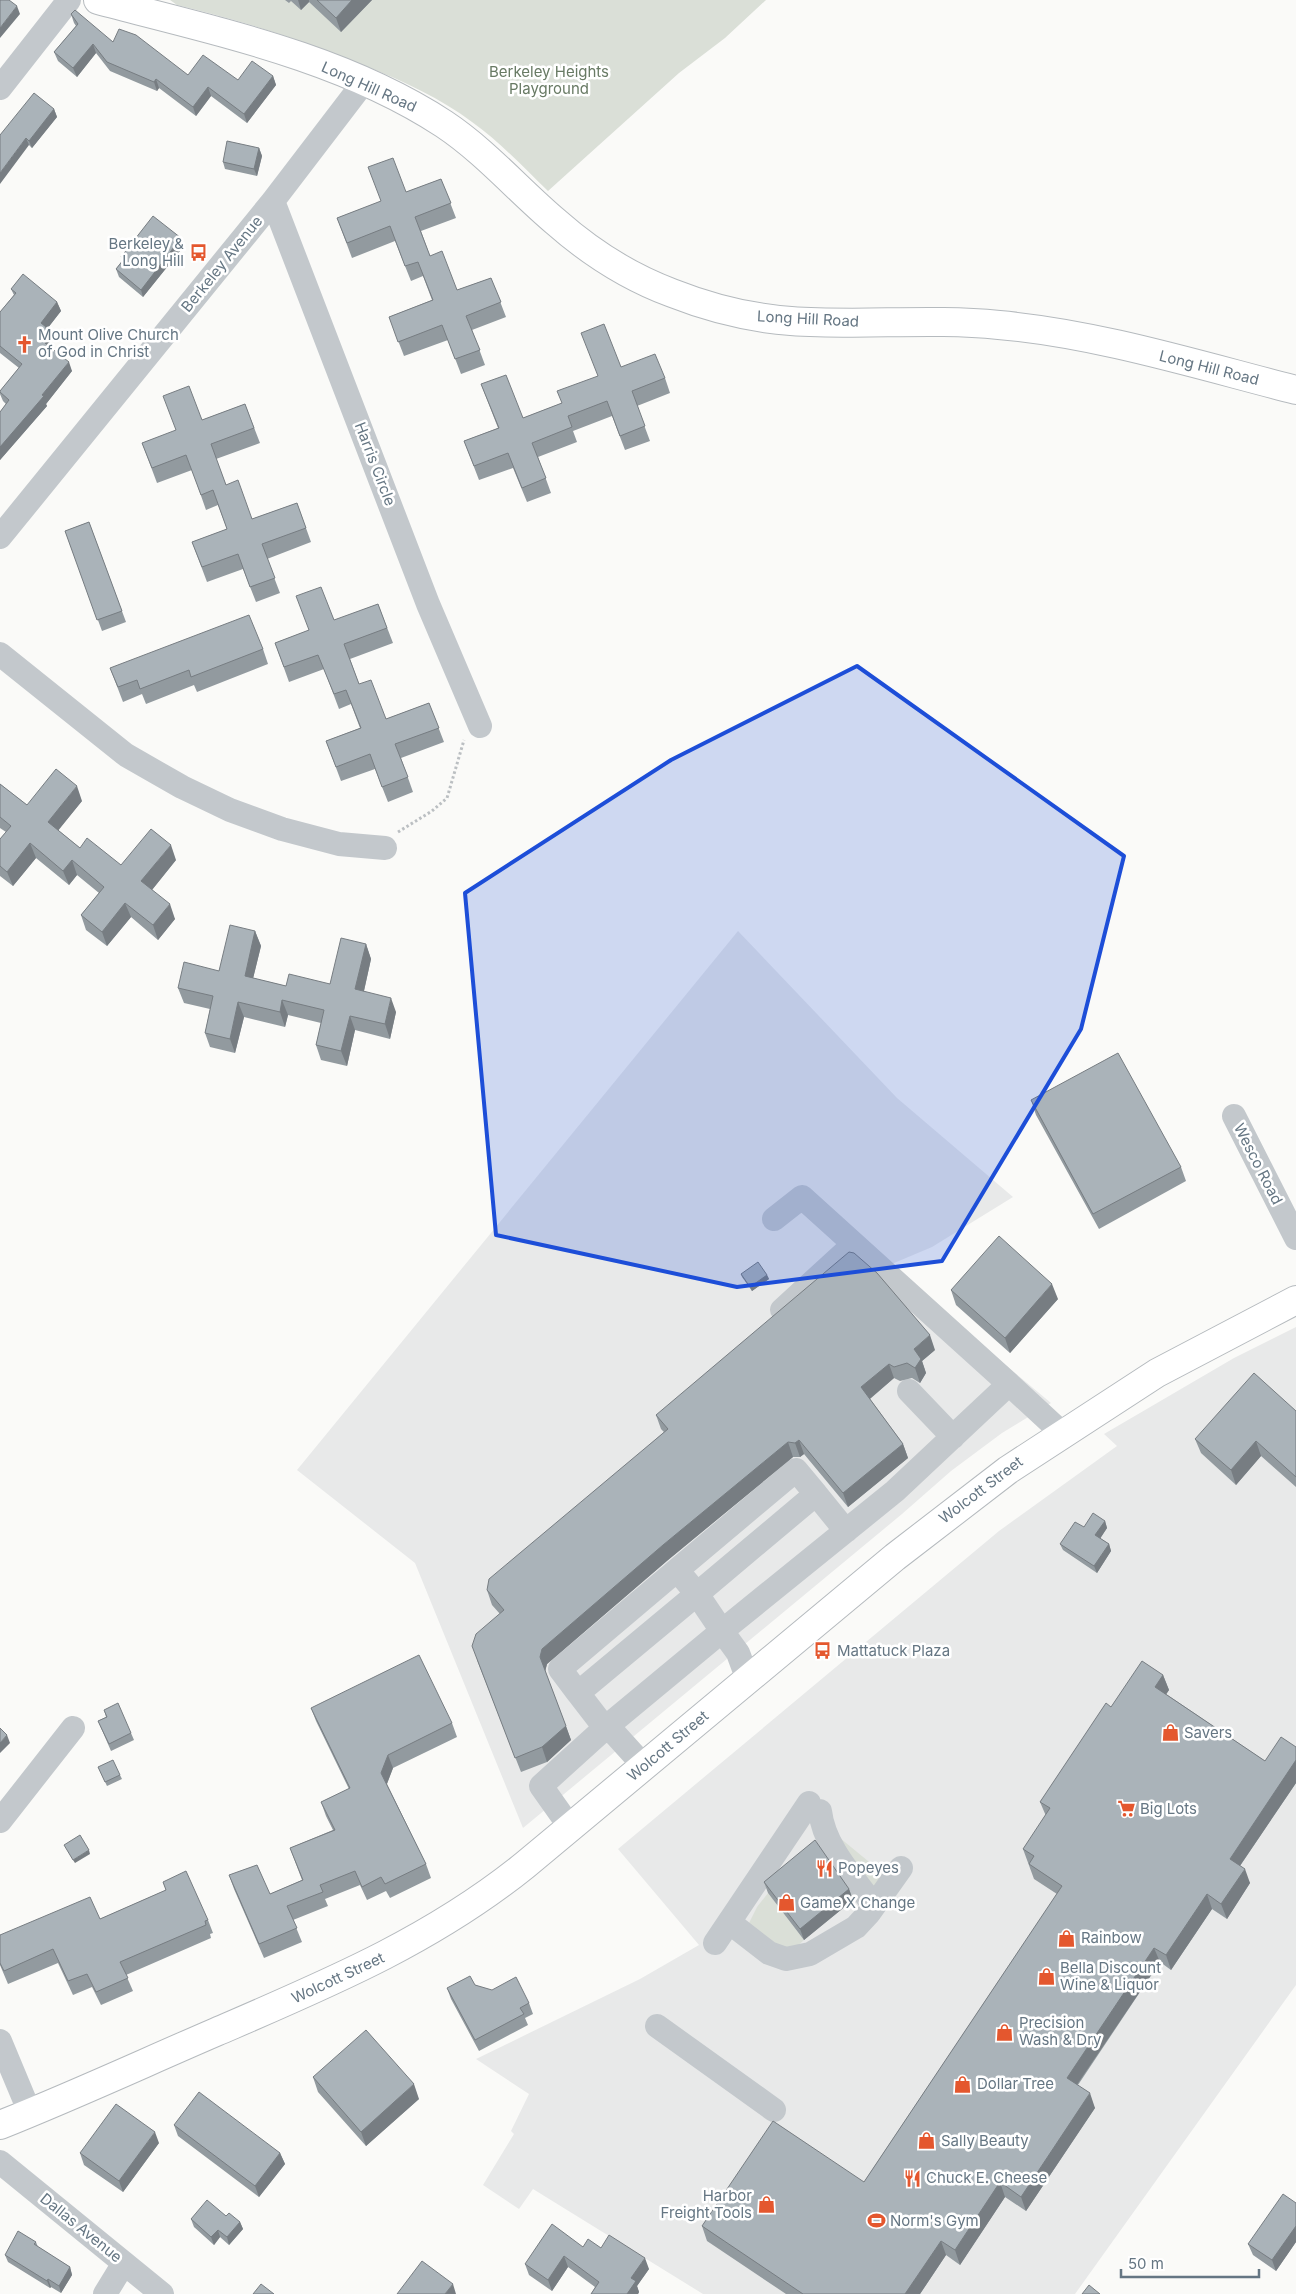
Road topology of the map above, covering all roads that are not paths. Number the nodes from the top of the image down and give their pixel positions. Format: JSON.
{"nodes":[{"id":1,"x":70,"y":0,"type":"edge"},
{"id":2,"x":98,"y":0,"type":"edge"},
{"id":3,"x":133,"y":4,"type":"edge"},
{"id":4,"x":364,"y":82,"type":"junction"},
{"id":5,"x":0,"y":88,"type":"edge"},
{"id":6,"x":273,"y":201,"type":"junction"},
{"id":7,"x":1296,"y":390,"type":"edge"},
{"id":8,"x":0,"y":537,"type":"edge"},
{"id":9,"x":0,"y":654,"type":"edge"},
{"id":10,"x":480,"y":726,"type":"road end"},
{"id":11,"x":385,"y":848,"type":"road end"},
{"id":12,"x":1234,"y":1116,"type":"dead end"},
{"id":13,"x":774,"y":1220,"type":"dead end"},
{"id":14,"x":1296,"y":1238,"type":"edge"},
{"id":15,"x":854,"y":1244,"type":"junction"},
{"id":16,"x":1296,"y":1300,"type":"edge"},
{"id":17,"x":779,"y":1313,"type":"edge"},
{"id":18,"x":1009,"y":1384,"type":"junction"},
{"id":19,"x":909,"y":1392,"type":"dead end"},
{"id":20,"x":1062,"y":1433,"type":"junction"},
{"id":21,"x":953,"y":1437,"type":"junction"},
{"id":22,"x":816,"y":1494,"type":"junction"},
{"id":23,"x":846,"y":1531,"type":"junction"},
{"id":24,"x":677,"y":1570,"type":"junction"},
{"id":25,"x":696,"y":1594,"type":"junction"},
{"id":26,"x":722,"y":1630,"type":"junction"},
{"id":27,"x":748,"y":1680,"type":"junction"},
{"id":28,"x":578,"y":1693,"type":"junction"},
{"id":29,"x":74,"y":1728,"type":"dead end"},
{"id":30,"x":605,"y":1728,"type":"junction"},
{"id":31,"x":644,"y":1766,"type":"junction"},
{"id":32,"x":0,"y":1821,"type":"edge"},
{"id":33,"x":570,"y":1827,"type":"junction"},
{"id":34,"x":901,"y":1868,"type":"dead end"},
{"id":35,"x":874,"y":1906,"type":"junction"},
{"id":36,"x":729,"y":1922,"type":"junction"},
{"id":37,"x":715,"y":1943,"type":"dead end"},
{"id":38,"x":657,"y":2026,"type":"dead end"},
{"id":39,"x":0,"y":2041,"type":"edge"},
{"id":40,"x":774,"y":2110,"type":"dead end"},
{"id":41,"x":30,"y":2113,"type":"junction"},
{"id":42,"x":0,"y":2125,"type":"edge"},
{"id":43,"x":0,"y":2162,"type":"edge"},
{"id":44,"x":124,"y":2263,"type":"junction"},
{"id":45,"x":105,"y":2294,"type":"edge"},
{"id":46,"x":162,"y":2294,"type":"edge"}],
"edges":[{"from":1,"to":5,"type":"street"},
{"from":2,"to":3,"type":"main road","name":"Long Hill Road"},
{"from":3,"to":4,"type":"main road","name":"Long Hill Road"},
{"from":4,"to":6,"type":"street","name":"Berkeley Avenue"},
{"from":4,"to":7,"type":"main road","name":"Long Hill Road"},
{"from":6,"to":8,"type":"street","name":"Berkeley Avenue"},
{"from":6,"to":10,"type":"street","name":"Harris Circle"},
{"from":9,"to":11,"type":"street"},
{"from":12,"to":14,"type":"street","name":"Wesco Road"},
{"from":13,"to":15,"type":"street"},
{"from":15,"to":17,"type":"street"},
{"from":15,"to":18,"type":"street"},
{"from":16,"to":20,"type":"main road","name":"Wolcott Street"},
{"from":18,"to":20,"type":"street"},
{"from":18,"to":21,"type":"street"},
{"from":19,"to":21,"type":"street"},
{"from":20,"to":27,"type":"main road","name":"Wolcott Street"},
{"from":21,"to":23,"type":"street"},
{"from":22,"to":23,"type":"street"},
{"from":22,"to":24,"type":"street"},
{"from":22,"to":25,"type":"street"},
{"from":23,"to":26,"type":"street"},
{"from":24,"to":25,"type":"street"},
{"from":24,"to":28,"type":"street"},
{"from":25,"to":26,"type":"street"},
{"from":25,"to":28,"type":"street"},
{"from":26,"to":27,"type":"street"},
{"from":26,"to":30,"type":"street"},
{"from":27,"to":31,"type":"main road","name":"Wolcott Street"},
{"from":28,"to":30,"type":"street"},
{"from":29,"to":32,"type":"street"},
{"from":30,"to":31,"type":"street"},
{"from":30,"to":33,"type":"street"},
{"from":31,"to":33,"type":"main road","name":"Wolcott Street"},
{"from":33,"to":41,"type":"main road","name":"Wolcott Street"},
{"from":34,"to":35,"type":"street"},
{"from":35,"to":36,"type":"street"},
{"from":35,"to":36,"type":"street"},
{"from":36,"to":37,"type":"street"},
{"from":38,"to":40,"type":"street"},
{"from":39,"to":41,"type":"street"},
{"from":41,"to":42,"type":"main road","name":"Wolcott Street"},
{"from":43,"to":44,"type":"street","name":"Dallas Avenue"},
{"from":44,"to":45,"type":"street"},
{"from":44,"to":46,"type":"street","name":"Dallas Avenue"}]}
